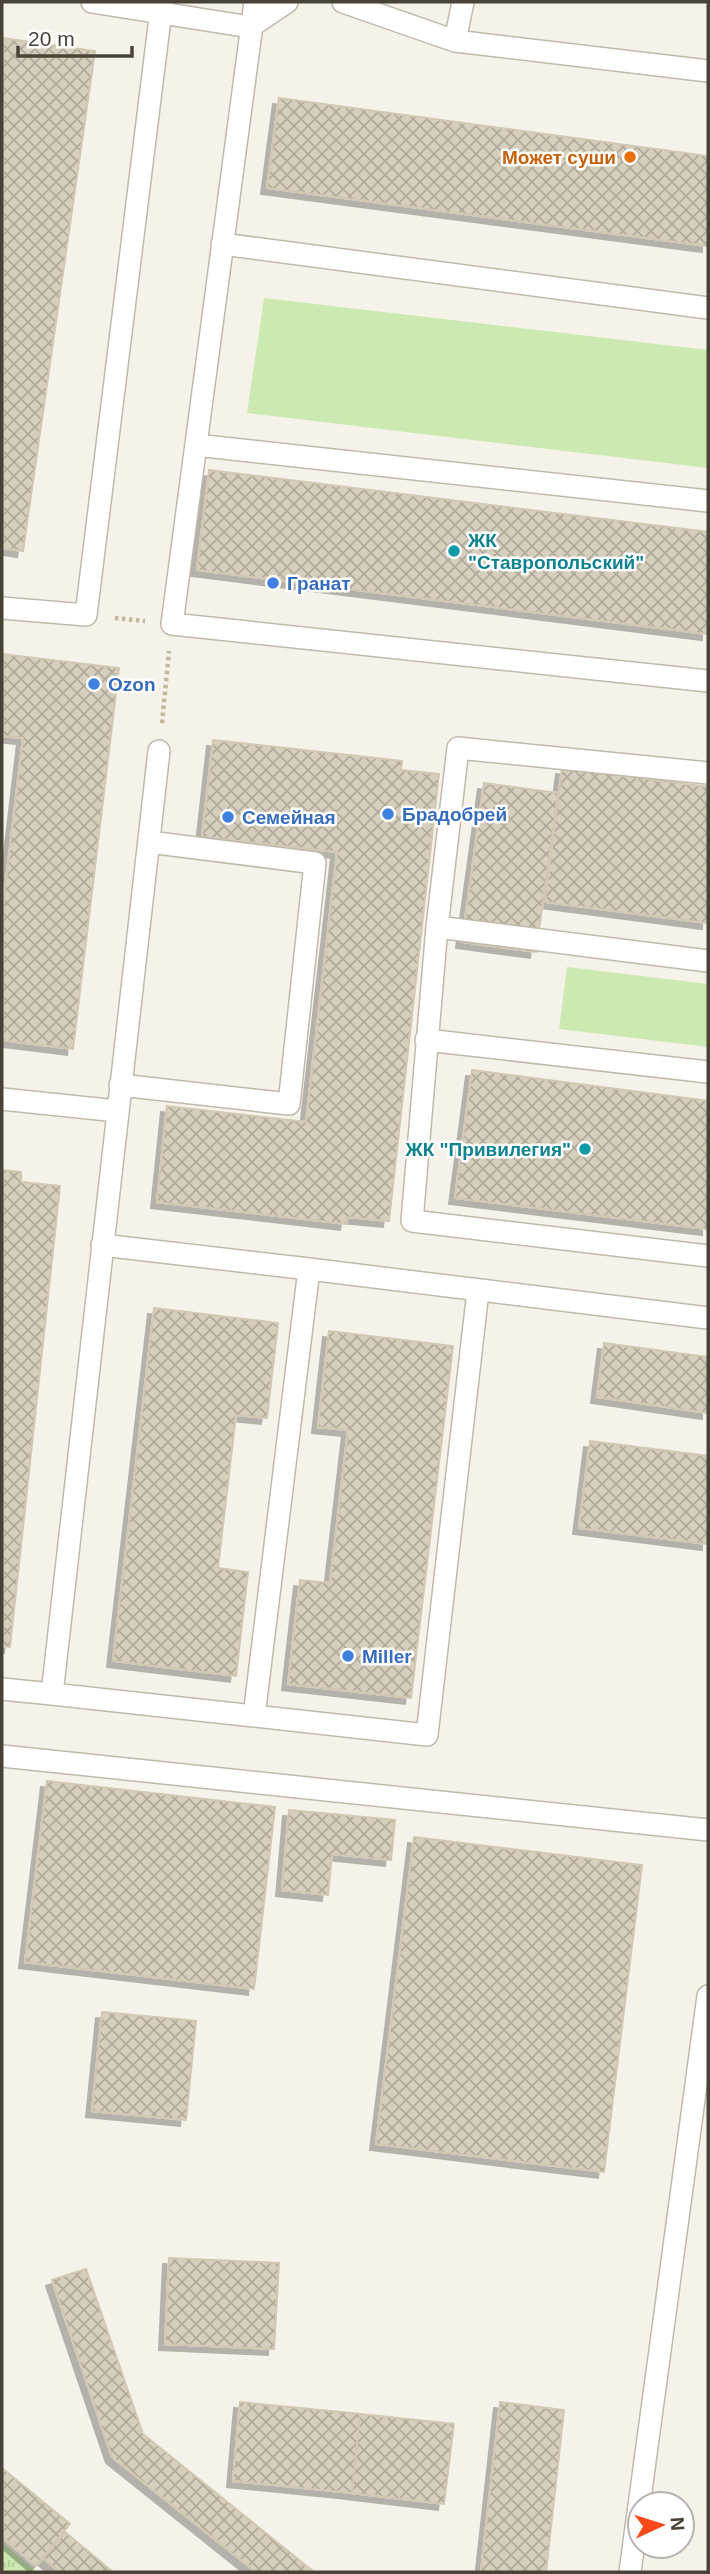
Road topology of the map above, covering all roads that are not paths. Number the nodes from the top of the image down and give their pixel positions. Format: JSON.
{"nodes":[{"id":1,"x":92,"y":2,"type":"edge"},
{"id":2,"x":255,"y":2,"type":"edge"},
{"id":3,"x":287,"y":2,"type":"edge"},
{"id":4,"x":342,"y":2,"type":"edge"},
{"id":5,"x":463,"y":2,"type":"edge"},
{"id":6,"x":161,"y":7,"type":"edge"},
{"id":7,"x":250,"y":27,"type":"junction"},
{"id":8,"x":455,"y":41,"type":"junction"},
{"id":9,"x":708,"y":71,"type":"edge"},
{"id":10,"x":222,"y":244,"type":"junction"},
{"id":11,"x":708,"y":308,"type":"edge"},
{"id":12,"x":196,"y":445,"type":"junction"},
{"id":13,"x":708,"y":501,"type":"edge"},
{"id":14,"x":2,"y":608,"type":"edge"},
{"id":15,"x":708,"y":681,"type":"edge"},
{"id":16,"x":159,"y":751,"type":"road end"},
{"id":17,"x":708,"y":774,"type":"edge"},
{"id":18,"x":149,"y":842,"type":"junction"},
{"id":19,"x":437,"y":927,"type":"junction"},
{"id":20,"x":708,"y":961,"type":"edge"},
{"id":21,"x":426,"y":1040,"type":"junction"},
{"id":22,"x":708,"y":1072,"type":"edge"},
{"id":23,"x":120,"y":1085,"type":"junction"},
{"id":24,"x":2,"y":1098,"type":"edge"},
{"id":25,"x":117,"y":1111,"type":"junction"},
{"id":26,"x":102,"y":1245,"type":"junction"},
{"id":27,"x":708,"y":1256,"type":"edge"},
{"id":28,"x":309,"y":1269,"type":"junction"},
{"id":29,"x":478,"y":1291,"type":"junction"},
{"id":30,"x":708,"y":1318,"type":"edge"},
{"id":31,"x":2,"y":1689,"type":"edge"},
{"id":32,"x":52,"y":1694,"type":"junction"},
{"id":33,"x":254,"y":1716,"type":"junction"},
{"id":34,"x":2,"y":1756,"type":"edge"},
{"id":35,"x":708,"y":1830,"type":"edge"},
{"id":36,"x":708,"y":1996,"type":"edge"},
{"id":37,"x":630,"y":2572,"type":"edge"}],
"edges":[{"from":1,"to":6,"type":"lane"},
{"from":2,"to":7,"type":"lane"},
{"from":3,"to":7,"type":"lane"},
{"from":4,"to":8,"type":"lane"},
{"from":5,"to":8,"type":"lane"},
{"from":6,"to":7,"type":"lane"},
{"from":6,"to":14,"type":"lane"},
{"from":7,"to":10,"type":"lane"},
{"from":8,"to":9,"type":"lane"},
{"from":10,"to":11,"type":"lane"},
{"from":10,"to":12,"type":"lane"},
{"from":12,"to":13,"type":"lane"},
{"from":12,"to":15,"type":"lane"},
{"from":16,"to":18,"type":"lane"},
{"from":17,"to":19,"type":"lane"},
{"from":18,"to":23,"type":"lane"},
{"from":18,"to":23,"type":"lane"},
{"from":19,"to":20,"type":"lane"},
{"from":19,"to":21,"type":"lane"},
{"from":21,"to":22,"type":"lane"},
{"from":21,"to":27,"type":"lane"},
{"from":23,"to":25,"type":"lane"},
{"from":24,"to":25,"type":"lane"},
{"from":25,"to":26,"type":"lane"},
{"from":26,"to":28,"type":"lane"},
{"from":26,"to":32,"type":"lane"},
{"from":28,"to":29,"type":"lane"},
{"from":28,"to":33,"type":"lane"},
{"from":29,"to":30,"type":"lane"},
{"from":29,"to":33,"type":"lane"},
{"from":31,"to":32,"type":"lane"},
{"from":32,"to":33,"type":"lane"},
{"from":34,"to":35,"type":"lane"},
{"from":36,"to":37,"type":"lane"}]}
